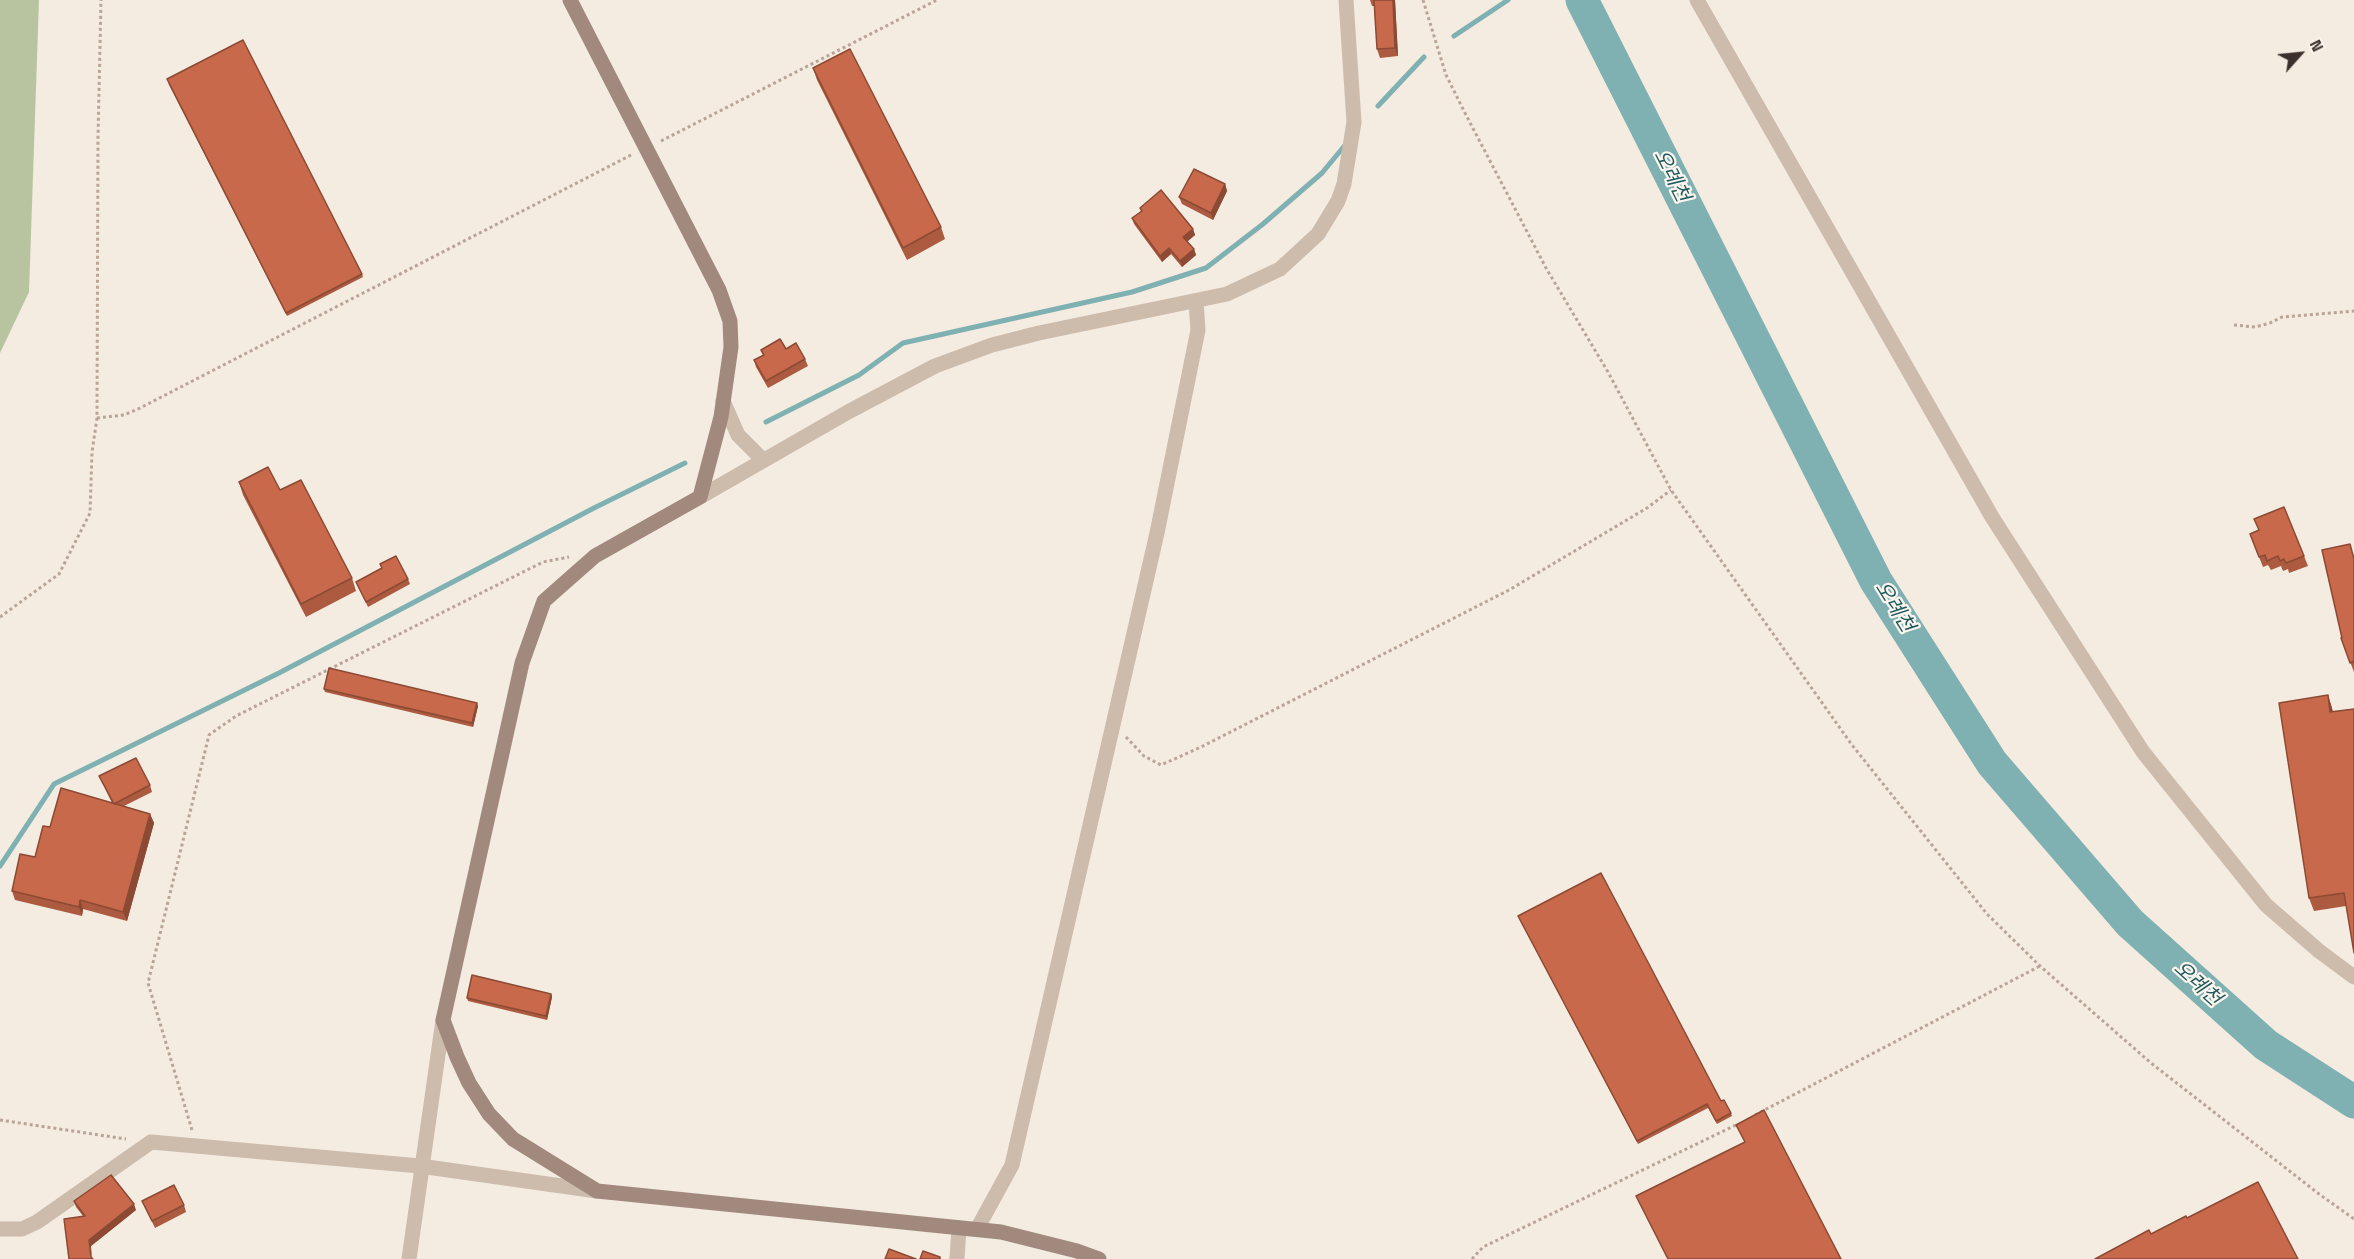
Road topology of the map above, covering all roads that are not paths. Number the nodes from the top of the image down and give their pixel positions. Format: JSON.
{"nodes":[{"id":1,"x":570,"y":0,"type":"edge"},
{"id":2,"x":1346,"y":0,"type":"edge"},
{"id":3,"x":1697,"y":0,"type":"edge"},
{"id":4,"x":1196,"y":302,"type":"junction"},
{"id":5,"x":723,"y":401,"type":"junction"},
{"id":6,"x":763,"y":460,"type":"junction"},
{"id":7,"x":700,"y":497,"type":"junction"},
{"id":8,"x":2354,"y":977,"type":"edge"},
{"id":9,"x":442,"y":1020,"type":"junction"},
{"id":10,"x":420,"y":1166,"type":"junction"},
{"id":11,"x":597,"y":1191,"type":"junction"},
{"id":12,"x":959,"y":1228,"type":"junction"},
{"id":13,"x":0,"y":1229,"type":"edge"},
{"id":14,"x":977,"y":1229,"type":"junction"},
{"id":15,"x":409,"y":1259,"type":"edge"},
{"id":16,"x":957,"y":1259,"type":"edge"},
{"id":17,"x":1099,"y":1259,"type":"edge"}],
"edges":[{"from":1,"to":5,"type":"street"},
{"from":2,"to":4,"type":"street"},
{"from":3,"to":8,"type":"street"},
{"from":4,"to":6,"type":"street"},
{"from":4,"to":14,"type":"street"},
{"from":5,"to":6,"type":"street"},
{"from":5,"to":7,"type":"street"},
{"from":6,"to":7,"type":"street"},
{"from":7,"to":9,"type":"street"},
{"from":9,"to":10,"type":"street"},
{"from":9,"to":11,"type":"street"},
{"from":10,"to":11,"type":"street"},
{"from":10,"to":13,"type":"street"},
{"from":10,"to":15,"type":"street"},
{"from":11,"to":12,"type":"street"},
{"from":12,"to":14,"type":"street"},
{"from":12,"to":16,"type":"street"},
{"from":14,"to":17,"type":"street"}]}
